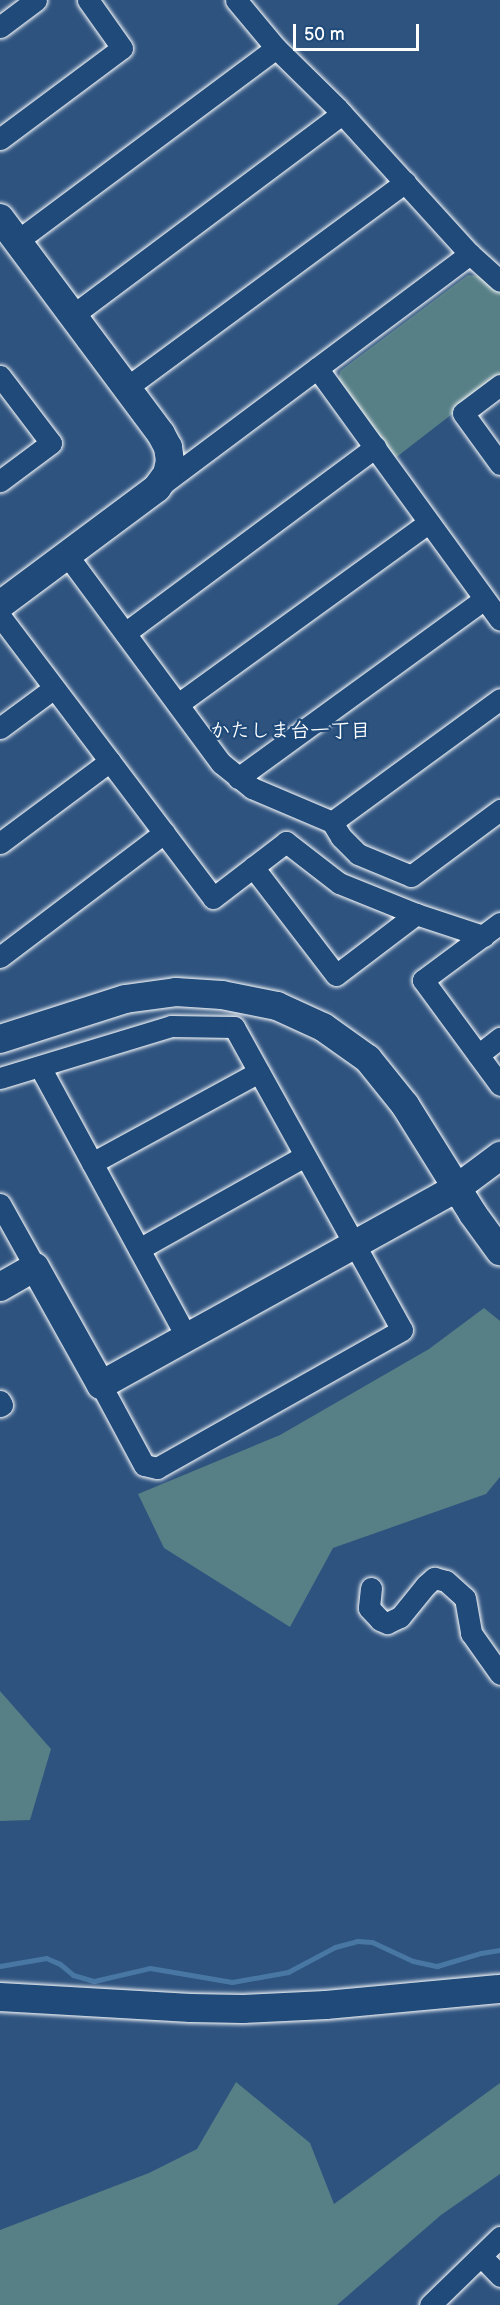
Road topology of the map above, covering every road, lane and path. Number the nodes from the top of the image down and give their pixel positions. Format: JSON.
{"nodes":[{"id":1,"x":36,"y":0,"type":"edge"},
{"id":2,"x":87,"y":0,"type":"edge"},
{"id":3,"x":236,"y":0,"type":"edge"},
{"id":4,"x":4,"y":17,"type":"edge"},
{"id":5,"x":276,"y":48,"type":"junction"},
{"id":6,"x":342,"y":114,"type":"junction"},
{"id":7,"x":0,"y":139,"type":"edge"},
{"id":8,"x":405,"y":182,"type":"junction"},
{"id":9,"x":0,"y":218,"type":"edge"},
{"id":10,"x":17,"y":241,"type":"junction"},
{"id":11,"x":470,"y":254,"type":"junction"},
{"id":12,"x":500,"y":281,"type":"edge"},
{"id":13,"x":73,"y":315,"type":"junction"},
{"id":14,"x":317,"y":368,"type":"junction"},
{"id":15,"x":0,"y":376,"type":"edge"},
{"id":16,"x":500,"y":385,"type":"edge"},
{"id":17,"x":126,"y":388,"type":"junction"},
{"id":18,"x":375,"y":447,"type":"junction"},
{"id":19,"x":500,"y":464,"type":"edge"},
{"id":20,"x":0,"y":481,"type":"edge"},
{"id":21,"x":157,"y":488,"type":"junction"},
{"id":22,"x":428,"y":524,"type":"junction"},
{"id":23,"x":67,"y":555,"type":"junction"},
{"id":24,"x":484,"y":598,"type":"junction"},
{"id":25,"x":0,"y":605,"type":"edge"},
{"id":26,"x":0,"y":616,"type":"edge"},
{"id":27,"x":500,"y":620,"type":"edge"},
{"id":28,"x":125,"y":633,"type":"junction"},
{"id":29,"x":54,"y":688,"type":"junction"},
{"id":30,"x":500,"y":699,"type":"edge"},
{"id":31,"x":178,"y":704,"type":"junction"},
{"id":32,"x":0,"y":728,"type":"edge"},
{"id":33,"x":110,"y":761,"type":"junction"},
{"id":34,"x":238,"y":778,"type":"junction"},
{"id":35,"x":500,"y":810,"type":"edge"},
{"id":36,"x":332,"y":822,"type":"junction"},
{"id":37,"x":164,"y":833,"type":"junction"},
{"id":38,"x":0,"y":843,"type":"edge"},
{"id":39,"x":253,"y":867,"type":"junction"},
{"id":40,"x":416,"y":914,"type":"junction"},
{"id":41,"x":500,"y":923,"type":"edge"},
{"id":42,"x":483,"y":936,"type":"junction"},
{"id":43,"x":0,"y":957,"type":"edge"},
{"id":44,"x":500,"y":1038,"type":"edge"},
{"id":45,"x":0,"y":1039,"type":"edge"},
{"id":46,"x":478,"y":1055,"type":"junction"},
{"id":47,"x":40,"y":1066,"type":"junction"},
{"id":48,"x":259,"y":1072,"type":"junction"},
{"id":49,"x":0,"y":1078,"type":"edge"},
{"id":50,"x":500,"y":1085,"type":"edge"},
{"id":51,"x":306,"y":1156,"type":"junction"},
{"id":52,"x":500,"y":1156,"type":"edge"},
{"id":53,"x":92,"y":1163,"type":"junction"},
{"id":54,"x":457,"y":1188,"type":"junction"},
{"id":55,"x":0,"y":1204,"type":"edge"},
{"id":56,"x":355,"y":1245,"type":"junction"},
{"id":57,"x":139,"y":1249,"type":"junction"},
{"id":58,"x":500,"y":1251,"type":"edge"},
{"id":59,"x":35,"y":1267,"type":"junction"},
{"id":60,"x":0,"y":1287,"type":"edge"},
{"id":61,"x":187,"y":1338,"type":"junction"},
{"id":62,"x":101,"y":1385,"type":"junction"},
{"id":63,"x":0,"y":1401,"type":"edge"},
{"id":64,"x":0,"y":1406,"type":"edge"},
{"id":65,"x":371,"y":1588,"type":"dead end"},
{"id":66,"x":500,"y":1674,"type":"edge"},
{"id":67,"x":500,"y":1989,"type":"edge"},
{"id":68,"x":0,"y":1997,"type":"edge"},
{"id":69,"x":500,"y":2237,"type":"edge"},
{"id":70,"x":481,"y":2256,"type":"junction"},
{"id":71,"x":500,"y":2276,"type":"edge"},
{"id":72,"x":430,"y":2305,"type":"edge"}],
"edges":[{"from":1,"to":4,"type":"street"},
{"from":2,"to":7,"type":"street"},
{"from":3,"to":5,"type":"street"},
{"from":5,"to":6,"type":"street"},
{"from":5,"to":10,"type":"street"},
{"from":6,"to":8,"type":"street"},
{"from":6,"to":13,"type":"street"},
{"from":8,"to":11,"type":"street"},
{"from":8,"to":17,"type":"street"},
{"from":9,"to":10,"type":"street"},
{"from":10,"to":13,"type":"street"},
{"from":11,"to":12,"type":"street"},
{"from":11,"to":14,"type":"street"},
{"from":13,"to":17,"type":"street"},
{"from":14,"to":18,"type":"street"},
{"from":14,"to":21,"type":"street"},
{"from":15,"to":20,"type":"street"},
{"from":16,"to":19,"type":"street"},
{"from":17,"to":21,"type":"street"},
{"from":18,"to":22,"type":"street"},
{"from":18,"to":28,"type":"street"},
{"from":21,"to":23,"type":"street"},
{"from":22,"to":24,"type":"street"},
{"from":22,"to":31,"type":"street"},
{"from":23,"to":25,"type":"street"},
{"from":23,"to":28,"type":"street"},
{"from":24,"to":27,"type":"street"},
{"from":24,"to":34,"type":"street"},
{"from":26,"to":29,"type":"street"},
{"from":28,"to":31,"type":"street"},
{"from":29,"to":32,"type":"street"},
{"from":29,"to":33,"type":"street"},
{"from":30,"to":36,"type":"street"},
{"from":31,"to":34,"type":"street"},
{"from":33,"to":37,"type":"street"},
{"from":33,"to":38,"type":"street"},
{"from":34,"to":36,"type":"street"},
{"from":35,"to":36,"type":"street"},
{"from":37,"to":39,"type":"street"},
{"from":37,"to":43,"type":"street"},
{"from":39,"to":40,"type":"street"},
{"from":39,"to":40,"type":"street"},
{"from":40,"to":42,"type":"street"},
{"from":41,"to":42,"type":"street"},
{"from":42,"to":46,"type":"street"},
{"from":44,"to":46,"type":"street"},
{"from":45,"to":54,"type":"street"},
{"from":46,"to":50,"type":"street"},
{"from":47,"to":48,"type":"street"},
{"from":47,"to":49,"type":"street"},
{"from":47,"to":53,"type":"street"},
{"from":48,"to":51,"type":"street"},
{"from":48,"to":53,"type":"street"},
{"from":51,"to":56,"type":"street"},
{"from":51,"to":57,"type":"street"},
{"from":52,"to":54,"type":"street"},
{"from":53,"to":57,"type":"street"},
{"from":54,"to":56,"type":"street"},
{"from":54,"to":58,"type":"street"},
{"from":55,"to":59,"type":"street"},
{"from":56,"to":61,"type":"street"},
{"from":56,"to":62,"type":"street"},
{"from":57,"to":61,"type":"street"},
{"from":59,"to":60,"type":"street"},
{"from":59,"to":62,"type":"street"},
{"from":61,"to":62,"type":"street"},
{"from":63,"to":64,"type":"street"},
{"from":65,"to":66,"type":"street"},
{"from":67,"to":68,"type":"street"},
{"from":69,"to":70,"type":"street"},
{"from":70,"to":71,"type":"street"},
{"from":70,"to":72,"type":"street"}]}
